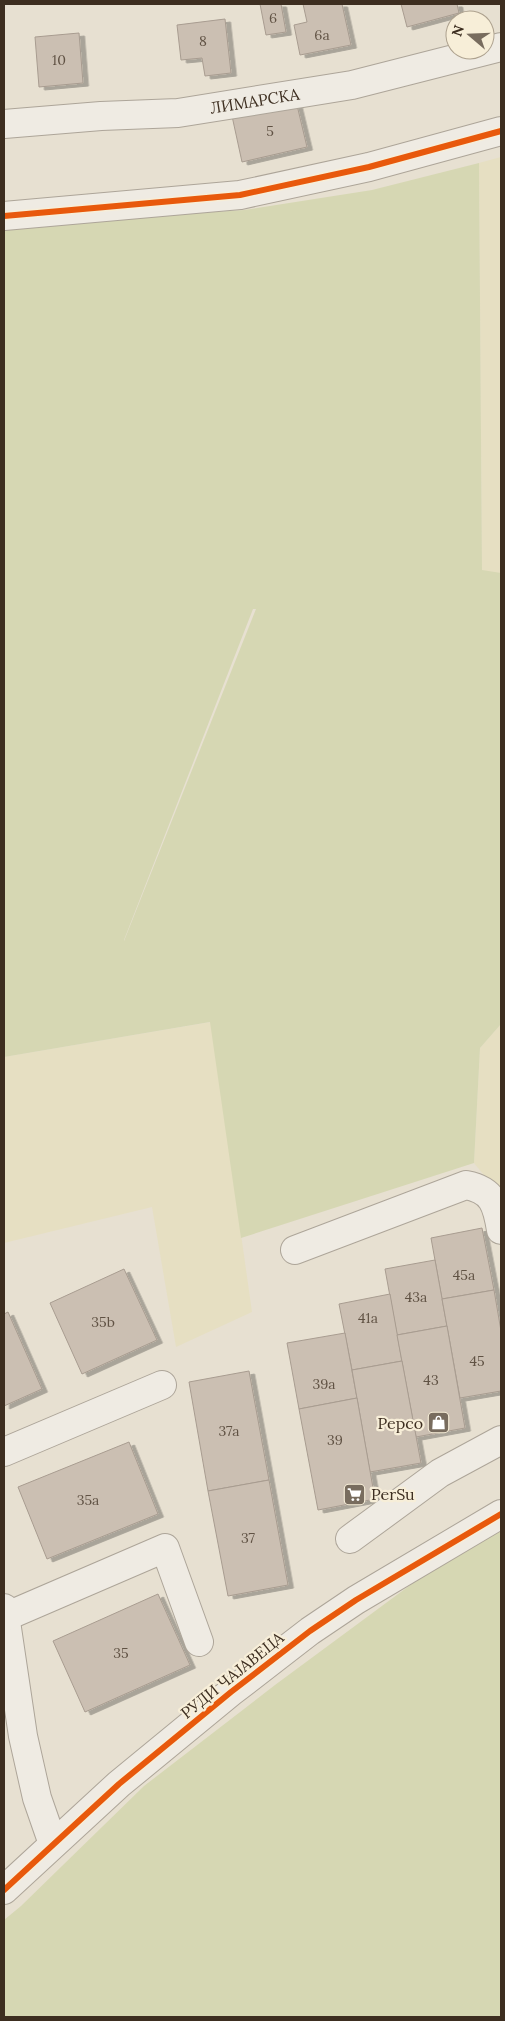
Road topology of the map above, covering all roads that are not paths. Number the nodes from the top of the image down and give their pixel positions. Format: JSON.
{"nodes":[{"id":1,"x":501,"y":47,"type":"edge"},
{"id":2,"x":4,"y":124,"type":"edge"},
{"id":3,"x":501,"y":131,"type":"edge"},
{"id":4,"x":4,"y":216,"type":"edge"},
{"id":5,"x":501,"y":1230,"type":"edge"},
{"id":6,"x":295,"y":1250,"type":"dead end"},
{"id":7,"x":162,"y":1385,"type":"dead end"},
{"id":8,"x":501,"y":1440,"type":"edge"},
{"id":9,"x":4,"y":1452,"type":"edge"},
{"id":10,"x":501,"y":1514,"type":"edge"},
{"id":11,"x":350,"y":1539,"type":"dead end"},
{"id":12,"x":5,"y":1612,"type":"edge"},
{"id":13,"x":199,"y":1642,"type":"dead end"},
{"id":14,"x":14,"y":1741,"type":"edge"},
{"id":15,"x":53,"y":1844,"type":"junction"},
{"id":16,"x":4,"y":1890,"type":"edge"}],
"edges":[{"from":1,"to":2,"type":"street","name":"ЛИМАРСКА"},
{"from":3,"to":4,"type":"street"},
{"from":5,"to":6,"type":"street"},
{"from":7,"to":9,"type":"street"},
{"from":8,"to":11,"type":"street"},
{"from":10,"to":15,"type":"street","name":"РУДИ ЧАЈАВЕЦА"},
{"from":12,"to":13,"type":"street"},
{"from":12,"to":14,"type":"street"},
{"from":14,"to":15,"type":"street"},
{"from":15,"to":16,"type":"street","name":"РУДИ ЧАЈАВЕЦА"}]}
